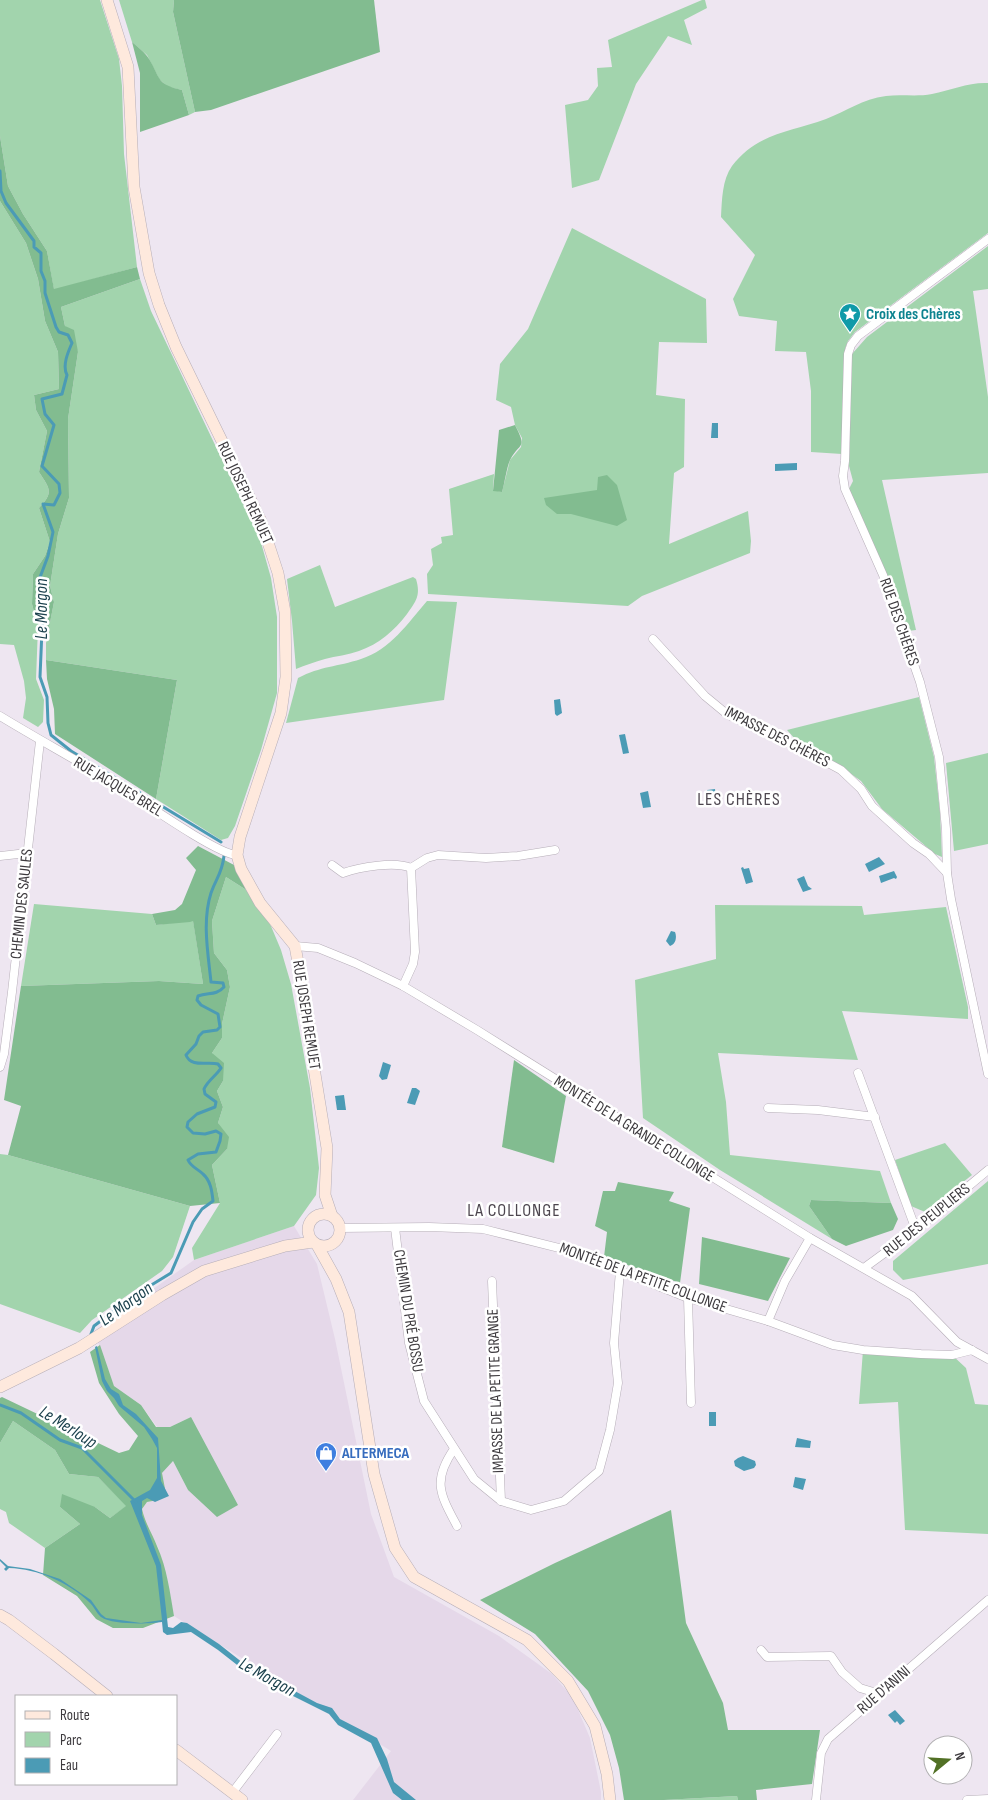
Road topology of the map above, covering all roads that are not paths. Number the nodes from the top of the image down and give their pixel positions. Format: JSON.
{"nodes":[{"id":1,"x":107,"y":0,"type":"edge"},
{"id":2,"x":988,"y":239,"type":"edge"},
{"id":3,"x":653,"y":639,"type":"dead end"},
{"id":4,"x":0,"y":716,"type":"edge"},
{"id":5,"x":40,"y":741,"type":"junction"},
{"id":6,"x":555,"y":850,"type":"dead end"},
{"id":7,"x":27,"y":853,"type":"junction"},
{"id":8,"x":237,"y":855,"type":"junction"},
{"id":9,"x":0,"y":856,"type":"edge"},
{"id":10,"x":332,"y":865,"type":"dead end"},
{"id":11,"x":411,"y":868,"type":"junction"},
{"id":12,"x":947,"y":873,"type":"junction"},
{"id":13,"x":295,"y":946,"type":"junction"},
{"id":14,"x":403,"y":986,"type":"junction"},
{"id":15,"x":0,"y":1067,"type":"edge"},
{"id":16,"x":858,"y":1073,"type":"dead end"},
{"id":17,"x":988,"y":1074,"type":"edge"},
{"id":18,"x":768,"y":1108,"type":"dead end"},
{"id":19,"x":875,"y":1117,"type":"junction"},
{"id":20,"x":988,"y":1170,"type":"edge"},
{"id":21,"x":325,"y":1195,"type":"junction"},
{"id":22,"x":332,"y":1216,"type":"junction"},
{"id":23,"x":313,"y":1219,"type":"junction"},
{"id":24,"x":340,"y":1228,"type":"junction"},
{"id":25,"x":395,"y":1228,"type":"junction"},
{"id":26,"x":916,"y":1230,"type":"junction"},
{"id":27,"x":810,"y":1238,"type":"junction"},
{"id":28,"x":336,"y":1241,"type":"junction"},
{"id":29,"x":315,"y":1243,"type":"junction"},
{"id":30,"x":284,"y":1246,"type":"junction"},
{"id":31,"x":864,"y":1268,"type":"junction"},
{"id":32,"x":620,"y":1271,"type":"junction"},
{"id":33,"x":336,"y":1279,"type":"junction"},
{"id":34,"x":492,"y":1281,"type":"dead end"},
{"id":35,"x":688,"y":1298,"type":"junction"},
{"id":36,"x":768,"y":1321,"type":"junction"},
{"id":37,"x":972,"y":1350,"type":"junction"},
{"id":38,"x":988,"y":1359,"type":"edge"},
{"id":39,"x":0,"y":1387,"type":"edge"},
{"id":40,"x":691,"y":1402,"type":"dead end"},
{"id":41,"x":454,"y":1449,"type":"junction"},
{"id":42,"x":501,"y":1501,"type":"junction"},
{"id":43,"x":457,"y":1526,"type":"dead end"},
{"id":44,"x":988,"y":1600,"type":"edge"},
{"id":45,"x":0,"y":1606,"type":"edge"},
{"id":46,"x":5,"y":1618,"type":"edge"},
{"id":47,"x":761,"y":1650,"type":"dead end"},
{"id":48,"x":880,"y":1694,"type":"junction"},
{"id":49,"x":105,"y":1695,"type":"edge"},
{"id":50,"x":276,"y":1734,"type":"dead end"},
{"id":51,"x":178,"y":1752,"type":"edge"},
{"id":52,"x":232,"y":1793,"type":"junction"},
{"id":53,"x":988,"y":1798,"type":"edge"},
{"id":54,"x":242,"y":1800,"type":"edge"},
{"id":55,"x":610,"y":1800,"type":"edge"},
{"id":56,"x":816,"y":1800,"type":"edge"},
{"id":57,"x":967,"y":1800,"type":"edge"}],
"edges":[{"from":1,"to":8,"type":"street","name":"RUE JOSEPH REMUET"},
{"from":2,"to":12,"type":"street","name":"RUE DES CHÈRES"},
{"from":3,"to":12,"type":"street","name":"IMPASSE DES CHÈRES"},
{"from":4,"to":5,"type":"street","name":"RUE JACQUES BREL"},
{"from":5,"to":7,"type":"street","name":"CHEMIN DES SAULES"},
{"from":5,"to":8,"type":"street","name":"RUE JACQUES BREL"},
{"from":6,"to":11,"type":"street"},
{"from":7,"to":9,"type":"street"},
{"from":7,"to":15,"type":"street","name":"CHEMIN DES SAULES"},
{"from":8,"to":13,"type":"street","name":"RUE JOSEPH REMUET"},
{"from":10,"to":11,"type":"street"},
{"from":11,"to":14,"type":"street"},
{"from":12,"to":17,"type":"street","name":"RUE DES CHÈRES"},
{"from":13,"to":14,"type":"street","name":"MONTÉE DE LA GRANDE COLLONGE"},
{"from":13,"to":21,"type":"street","name":"RUE JOSEPH REMUET"},
{"from":14,"to":27,"type":"street","name":"MONTÉE DE LA GRANDE COLLONGE"},
{"from":16,"to":19,"type":"street"},
{"from":18,"to":19,"type":"street"},
{"from":19,"to":26,"type":"street"},
{"from":20,"to":26,"type":"street","name":"RUE DES PEUPLIERS"},
{"from":21,"to":22,"type":"street","name":"RUE JOSEPH REMUET"},
{"from":21,"to":23,"type":"street"},
{"from":22,"to":23,"type":"street"},
{"from":22,"to":24,"type":"street"},
{"from":23,"to":29,"type":"street"},
{"from":23,"to":30,"type":"street"},
{"from":24,"to":25,"type":"street","name":"MONTÉE DE LA PETITE COLLONGE"},
{"from":24,"to":28,"type":"street"},
{"from":25,"to":32,"type":"street","name":"MONTÉE DE LA PETITE COLLONGE"},
{"from":25,"to":41,"type":"street","name":"CHEMIN DU PRÉ BOSSU"},
{"from":26,"to":31,"type":"street","name":"RUE DES PEUPLIERS"},
{"from":27,"to":31,"type":"street","name":"MONTÉE DE LA GRANDE COLLONGE"},
{"from":27,"to":36,"type":"street"},
{"from":28,"to":29,"type":"street"},
{"from":28,"to":33,"type":"street"},
{"from":29,"to":30,"type":"street"},
{"from":29,"to":33,"type":"street"},
{"from":30,"to":39,"type":"street"},
{"from":31,"to":37,"type":"street","name":"MONTÉE DE LA GRANDE COLLONGE"},
{"from":32,"to":35,"type":"street","name":"MONTÉE DE LA PETITE COLLONGE"},
{"from":32,"to":42,"type":"street","name":"CHEMIN DU PRÉ BOSSU"},
{"from":33,"to":55,"type":"street"},
{"from":34,"to":42,"type":"street","name":"IMPASSE DE LA PETITE GRANGE"},
{"from":35,"to":36,"type":"street","name":"MONTÉE DE LA PETITE COLLONGE"},
{"from":35,"to":40,"type":"street"},
{"from":36,"to":37,"type":"street","name":"MONTÉE DE LA PETITE COLLONGE"},
{"from":37,"to":38,"type":"street","name":"MONTÉE DE LA GRANDE COLLONGE"},
{"from":41,"to":42,"type":"street","name":"CHEMIN DU PRÉ BOSSU"},
{"from":41,"to":43,"type":"street"},
{"from":44,"to":48,"type":"street","name":"RUE D'ANINI"},
{"from":45,"to":46,"type":"street"},
{"from":46,"to":49,"type":"street"},
{"from":47,"to":48,"type":"street"},
{"from":48,"to":56,"type":"street","name":"RUE D'ANINI"},
{"from":50,"to":52,"type":"street"},
{"from":51,"to":52,"type":"street"},
{"from":52,"to":54,"type":"street"},
{"from":53,"to":57,"type":"street"}]}
